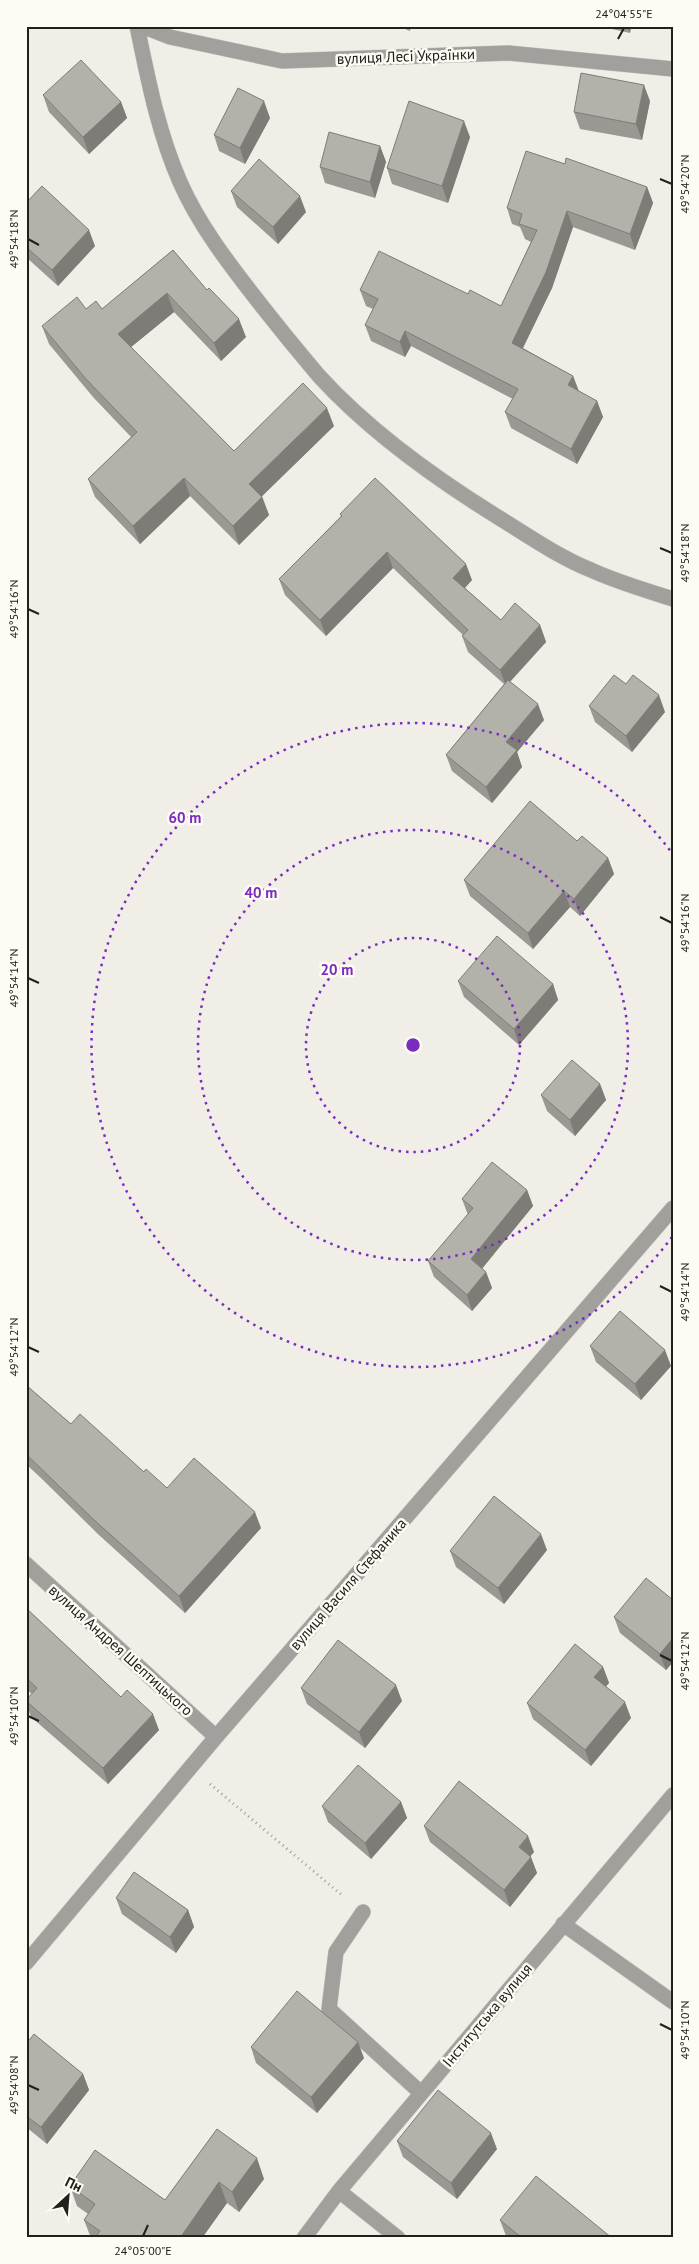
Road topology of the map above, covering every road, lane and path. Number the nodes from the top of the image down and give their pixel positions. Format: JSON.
{"nodes":[{"id":1,"x":137,"y":26,"type":"edge"},
{"id":2,"x":142,"y":26,"type":"edge"},
{"id":3,"x":673,"y":69,"type":"edge"},
{"id":4,"x":673,"y":599,"type":"edge"},
{"id":5,"x":673,"y":1208,"type":"edge"},
{"id":6,"x":26,"y":1564,"type":"edge"},
{"id":7,"x":216,"y":1737,"type":"junction"},
{"id":8,"x":190,"y":1768,"type":"junction"},
{"id":9,"x":673,"y":1795,"type":"edge"},
{"id":10,"x":363,"y":1912,"type":"joint"},
{"id":11,"x":564,"y":1924,"type":"junction"},
{"id":12,"x":26,"y":1963,"type":"edge"},
{"id":13,"x":673,"y":2002,"type":"edge"},
{"id":14,"x":421,"y":2093,"type":"junction"},
{"id":15,"x":339,"y":2191,"type":"junction"},
{"id":16,"x":304,"y":2238,"type":"edge"},
{"id":17,"x":398,"y":2238,"type":"edge"}],
"edges":[{"from":1,"to":4,"type":"street"},
{"from":2,"to":3,"type":"street","name":"вулиця Лесі Українки"},
{"from":5,"to":7,"type":"street","name":"вулиця Василя Стефаника"},
{"from":6,"to":7,"type":"street","name":"вулиця Андрея Шептицького"},
{"from":7,"to":8,"type":"street","name":"вулиця Василя Стефаника"},
{"from":8,"to":10,"type":"path"},
{"from":8,"to":12,"type":"street","name":"вулиця Василя Стефаника"},
{"from":9,"to":11,"type":"street","name":"Інститутська вулиця"},
{"from":10,"to":14,"type":"street"},
{"from":11,"to":13,"type":"street"},
{"from":11,"to":14,"type":"street","name":"Інститутська вулиця"},
{"from":14,"to":15,"type":"street","name":"Інститутська вулиця"},
{"from":15,"to":16,"type":"street","name":"Інститутська вулиця"},
{"from":15,"to":17,"type":"street"}]}
